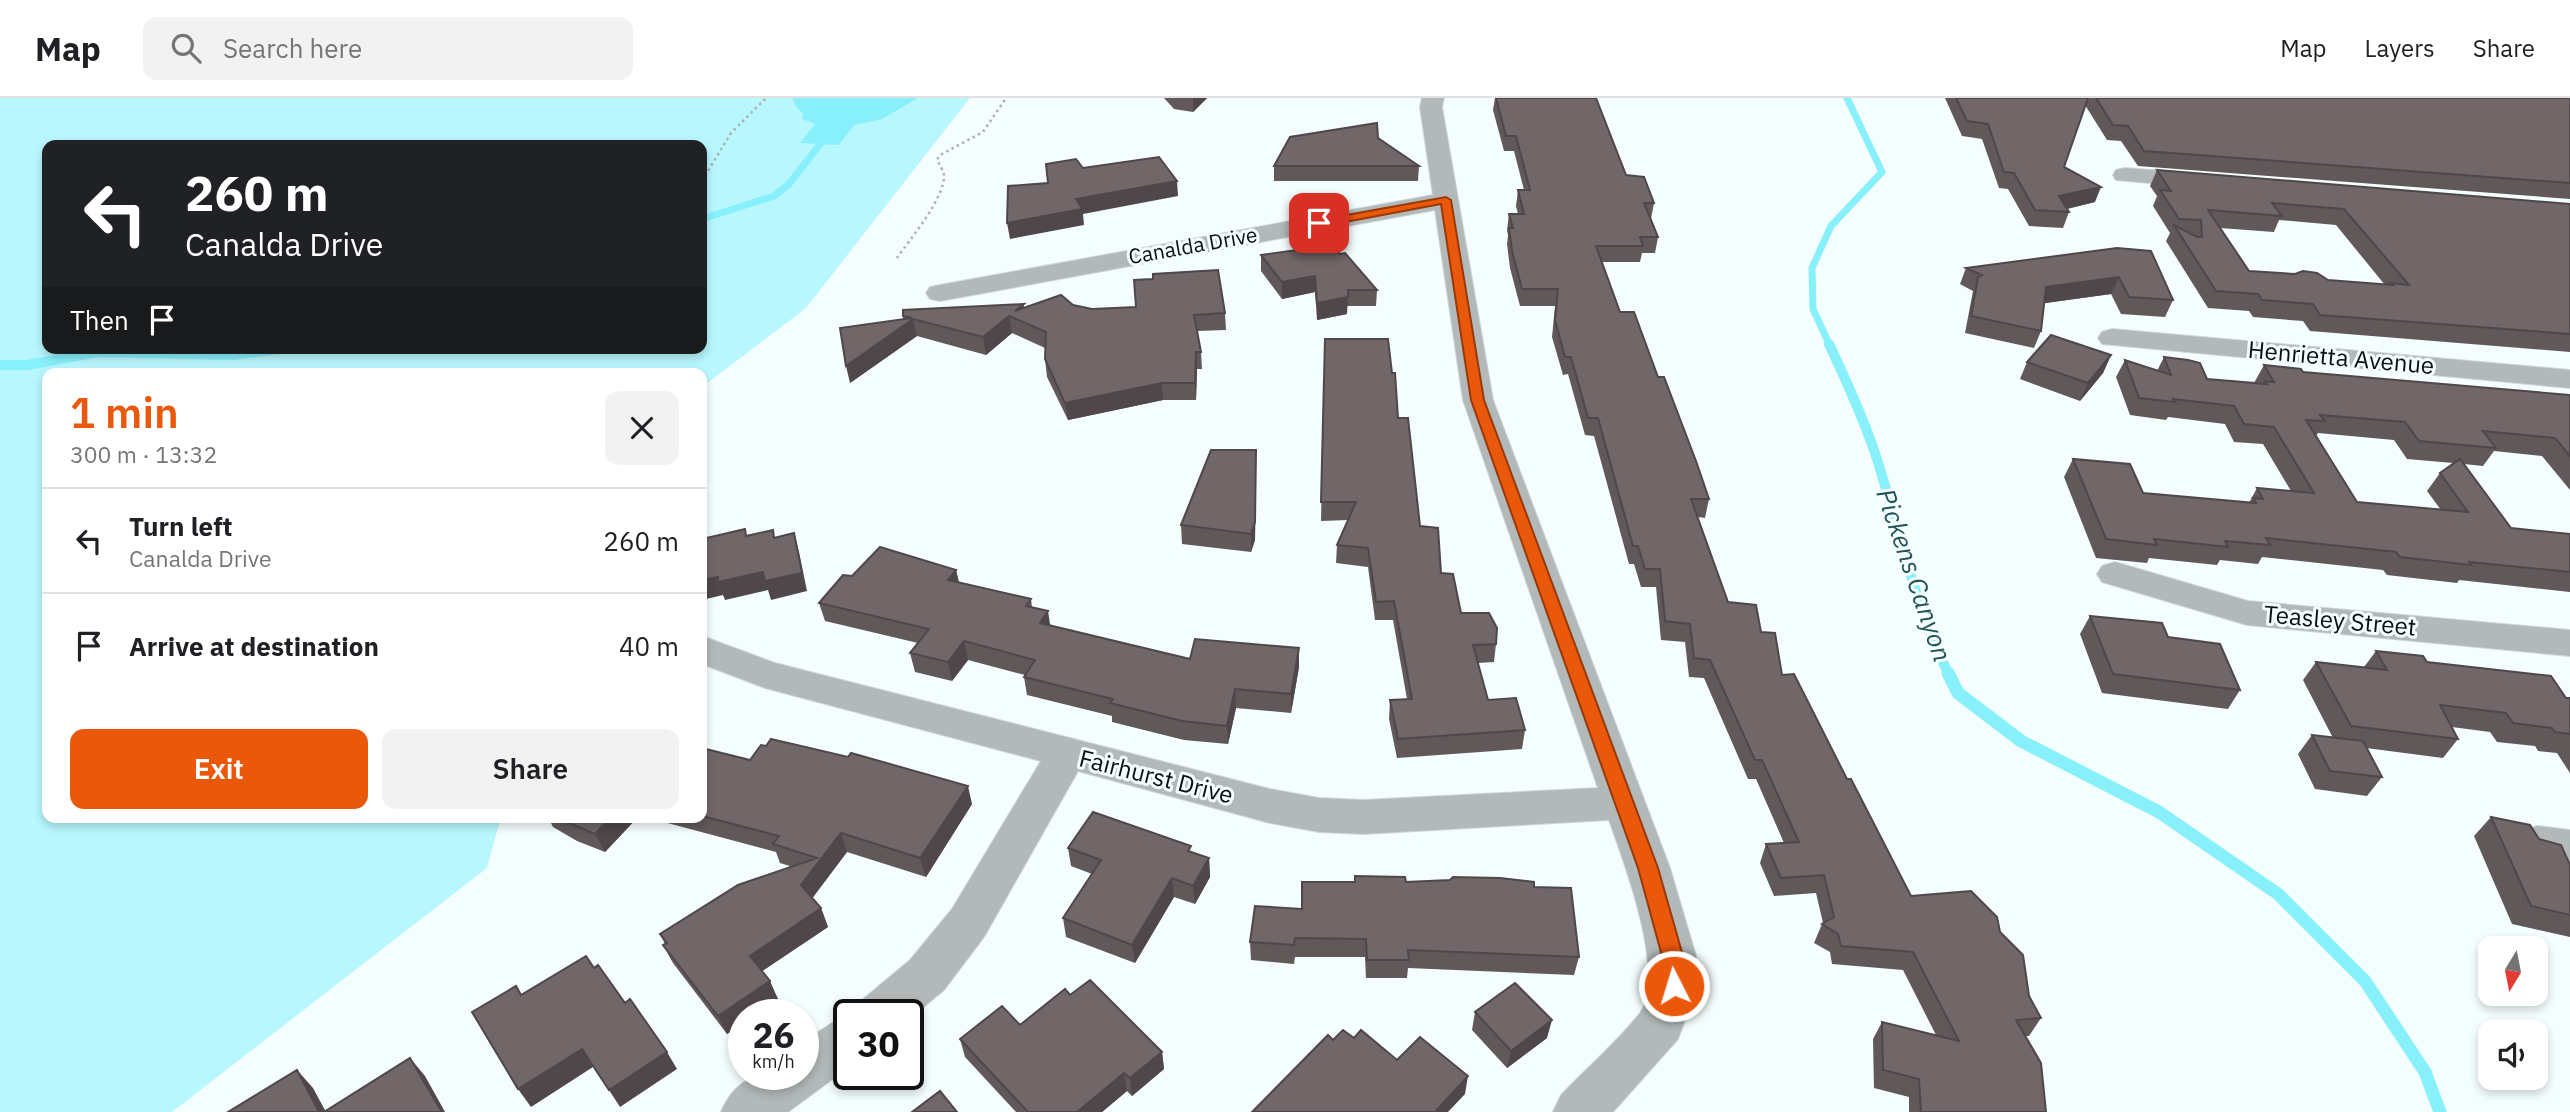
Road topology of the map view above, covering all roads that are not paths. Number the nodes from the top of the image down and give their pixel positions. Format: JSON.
{"nodes":[{"id":1,"x":1433,"y":98,"type":"edge"},
{"id":2,"x":2125,"y":175,"type":"dead end"},
{"id":3,"x":2222,"y":183,"type":"edge"},
{"id":4,"x":1446,"y":200,"type":"junction"},
{"id":5,"x":940,"y":293,"type":"dead end"},
{"id":6,"x":2112,"y":338,"type":"dead end"},
{"id":7,"x":2570,"y":379,"type":"edge"},
{"id":8,"x":2115,"y":574,"type":"dead end"},
{"id":9,"x":2570,"y":643,"type":"edge"},
{"id":10,"x":707,"y":651,"type":"edge"},
{"id":11,"x":1067,"y":754,"type":"junction"},
{"id":12,"x":1624,"y":803,"type":"junction"},
{"id":13,"x":898,"y":999,"type":"edge"},
{"id":14,"x":777,"y":1090,"type":"edge"},
{"id":15,"x":747,"y":1112,"type":"edge"},
{"id":16,"x":1578,"y":1112,"type":"edge"}],
"edges":[{"from":1,"to":4,"type":"street"},
{"from":2,"to":3,"type":"street"},
{"from":4,"to":5,"type":"street","name":"Canalda Drive"},
{"from":4,"to":12,"type":"street"},
{"from":6,"to":7,"type":"street","name":"Henrietta Avenue"},
{"from":8,"to":9,"type":"street","name":"Teasley Street"},
{"from":10,"to":11,"type":"street","name":"Fairhurst Drive"},
{"from":11,"to":12,"type":"street","name":"Fairhurst Drive"},
{"from":11,"to":13,"type":"street"},
{"from":12,"to":16,"type":"street"},
{"from":14,"to":15,"type":"street"}]}
